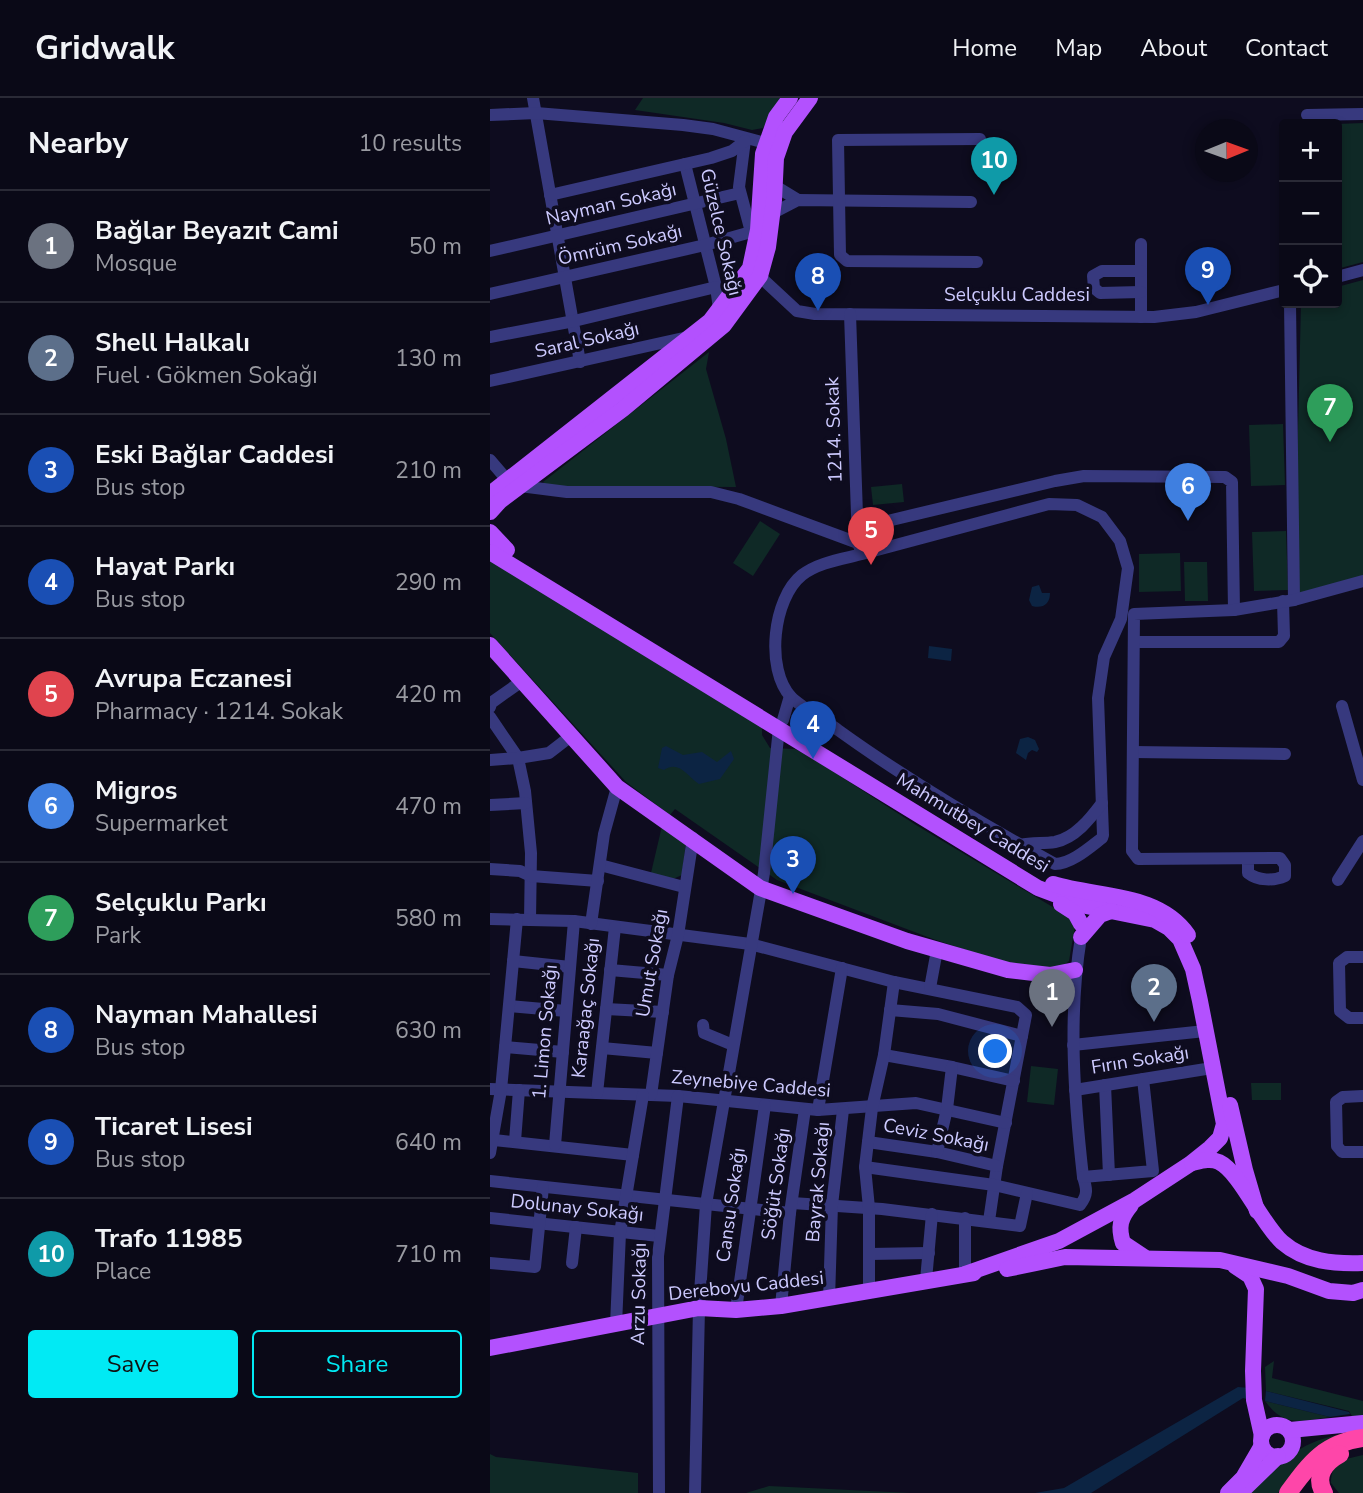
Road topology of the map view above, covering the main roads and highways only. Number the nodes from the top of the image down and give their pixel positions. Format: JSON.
{"nodes":[{"id":1,"x":790,"y":98,"type":"edge"},
{"id":2,"x":810,"y":98,"type":"edge"},
{"id":3,"x":773,"y":145,"type":"junction"},
{"id":4,"x":755,"y":272,"type":"junction"},
{"id":5,"x":514,"y":484,"type":"junction"},
{"id":6,"x":490,"y":494,"type":"edge"},
{"id":7,"x":490,"y":512,"type":"edge"},
{"id":8,"x":490,"y":532,"type":"edge"},
{"id":9,"x":490,"y":539,"type":"edge"},
{"id":10,"x":498,"y":551,"type":"edge"},
{"id":11,"x":492,"y":650,"type":"edge"},
{"id":12,"x":781,"y":724,"type":"junction"},
{"id":13,"x":1045,"y":891,"type":"junction"},
{"id":14,"x":1091,"y":902,"type":"junction"},
{"id":15,"x":1111,"y":911,"type":"junction"},
{"id":16,"x":1081,"y":930,"type":"junction"},
{"id":17,"x":1076,"y":970,"type":"road end"},
{"id":18,"x":1190,"y":1164,"type":"junction"},
{"id":19,"x":1135,"y":1200,"type":"junction"},
{"id":20,"x":1257,"y":1212,"type":"junction"},
{"id":21,"x":1148,"y":1259,"type":"junction"},
{"id":22,"x":1220,"y":1261,"type":"junction"},
{"id":23,"x":1363,"y":1263,"type":"edge"},
{"id":24,"x":965,"y":1274,"type":"junction"},
{"id":25,"x":1288,"y":1276,"type":"junction"},
{"id":26,"x":1363,"y":1290,"type":"edge"},
{"id":27,"x":1256,"y":1306,"type":"junction"},
{"id":28,"x":490,"y":1348,"type":"edge"},
{"id":29,"x":1254,"y":1400,"type":"junction"},
{"id":30,"x":1355,"y":1423,"type":"edge"},
{"id":31,"x":1363,"y":1438,"type":"edge"},
{"id":32,"x":1285,"y":1440,"type":"junction"},
{"id":33,"x":1261,"y":1441,"type":"junction"},
{"id":34,"x":1363,"y":1449,"type":"edge"},
{"id":35,"x":1228,"y":1493,"type":"edge"},
{"id":36,"x":1241,"y":1493,"type":"edge"},
{"id":37,"x":1288,"y":1493,"type":"edge"},
{"id":38,"x":1324,"y":1493,"type":"edge"}],
"edges":[{"from":1,"to":3,"type":"main road"},
{"from":2,"to":3,"type":"main road"},
{"from":3,"to":4,"type":"main road"},
{"from":3,"to":4,"type":"main road"},
{"from":4,"to":5,"type":"main road"},
{"from":4,"to":5,"type":"main road"},
{"from":5,"to":6,"type":"main road"},
{"from":5,"to":7,"type":"main road"},
{"from":8,"to":10,"type":"main road"},
{"from":9,"to":10,"type":"main road","name":"Mahmutbey Caddesi"},
{"from":10,"to":12,"type":"main road","name":"Mahmutbey Caddesi"},
{"from":11,"to":17,"type":"main road"},
{"from":12,"to":13,"type":"main road","name":"Mahmutbey Caddesi"},
{"from":12,"to":14,"type":"main road","name":"Mahmutbey Caddesi"},
{"from":13,"to":14,"type":"main road","name":"Mahmutbey Caddesi"},
{"from":13,"to":16,"type":"main road"},
{"from":14,"to":15,"type":"main road","name":"Mahmutbey Caddesi"},
{"from":14,"to":16,"type":"main road"},
{"from":14,"to":20,"type":"main road","name":"Mahmutbey Caddesi"},
{"from":15,"to":16,"type":"main road"},
{"from":15,"to":18,"type":"main road","name":"Mahmutbey Caddesi"},
{"from":18,"to":19,"type":"main road","name":"Mahmutbey Caddesi"},
{"from":18,"to":20,"type":"main road"},
{"from":19,"to":21,"type":"main road"},
{"from":19,"to":24,"type":"main road","name":"Mahmutbey Caddesi"},
{"from":20,"to":23,"type":"main road"},
{"from":21,"to":22,"type":"main road"},
{"from":21,"to":24,"type":"main road"},
{"from":22,"to":25,"type":"main road"},
{"from":22,"to":27,"type":"main road"},
{"from":24,"to":28,"type":"main road","name":"Dereboyu Caddesi"},
{"from":25,"to":26,"type":"main road"},
{"from":25,"to":27,"type":"main road"},
{"from":27,"to":29,"type":"main road"},
{"from":29,"to":32,"type":"main road"},
{"from":29,"to":33,"type":"main road"},
{"from":30,"to":32,"type":"main road"},
{"from":31,"to":37,"type":"highway"},
{"from":32,"to":33,"type":"main road"},
{"from":32,"to":33,"type":"main road"},
{"from":32,"to":36,"type":"main road"},
{"from":33,"to":35,"type":"main road"},
{"from":34,"to":38,"type":"highway"}]}
